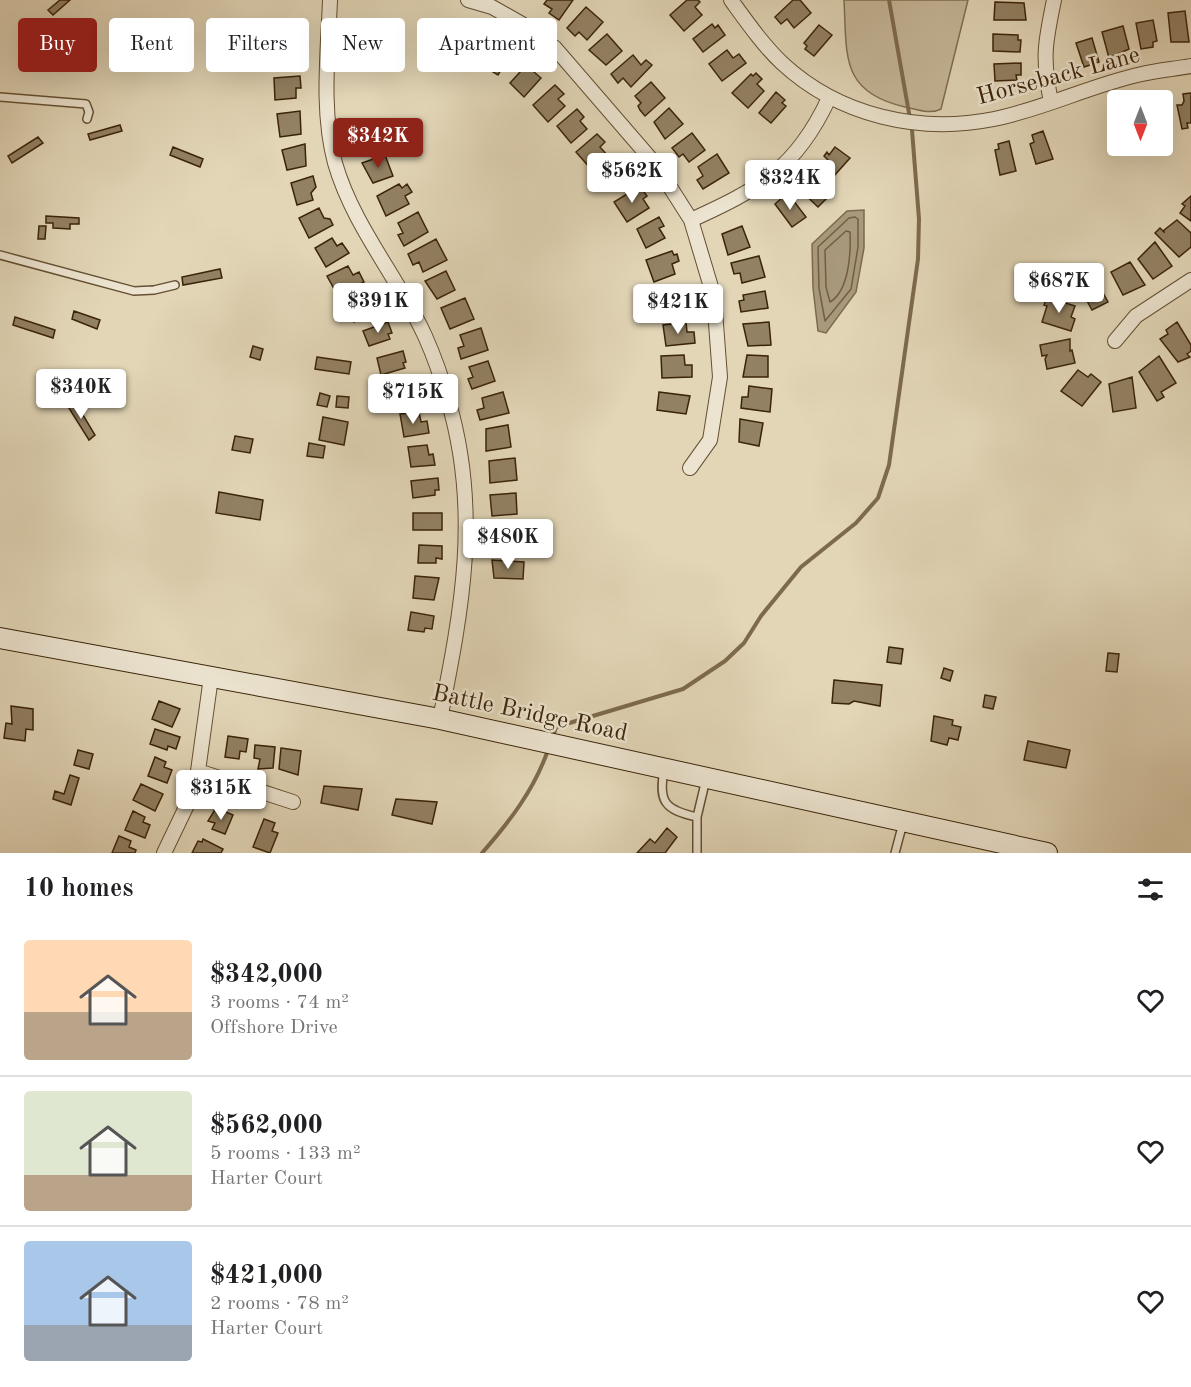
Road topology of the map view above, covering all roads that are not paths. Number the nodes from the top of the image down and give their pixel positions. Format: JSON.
{"nodes":[{"id":1,"x":330,"y":0,"type":"edge"},
{"id":2,"x":468,"y":0,"type":"edge"},
{"id":3,"x":731,"y":0,"type":"edge"},
{"id":4,"x":1054,"y":0,"type":"edge"},
{"id":5,"x":1191,"y":66,"type":"edge"},
{"id":6,"x":0,"y":97,"type":"edge"},
{"id":7,"x":829,"y":98,"type":"junction"},
{"id":8,"x":1051,"y":102,"type":"junction"},
{"id":9,"x":87,"y":118,"type":"dead end"},
{"id":10,"x":691,"y":220,"type":"junction"},
{"id":11,"x":0,"y":255,"type":"edge"},
{"id":12,"x":1191,"y":280,"type":"edge"},
{"id":13,"x":175,"y":285,"type":"dead end"},
{"id":14,"x":1115,"y":341,"type":"dead end"},
{"id":15,"x":690,"y":468,"type":"dead end"},
{"id":16,"x":0,"y":638,"type":"edge"},
{"id":17,"x":211,"y":677,"type":"junction"},
{"id":18,"x":440,"y":719,"type":"junction"},
{"id":19,"x":664,"y":767,"type":"junction"},
{"id":20,"x":198,"y":771,"type":"junction"},
{"id":21,"x":707,"y":776,"type":"junction"},
{"id":22,"x":292,"y":802,"type":"dead end"},
{"id":23,"x":697,"y":817,"type":"junction"},
{"id":24,"x":904,"y":820,"type":"junction"},
{"id":25,"x":164,"y":853,"type":"edge"},
{"id":26,"x":697,"y":853,"type":"edge"},
{"id":27,"x":895,"y":853,"type":"edge"},
{"id":28,"x":1047,"y":853,"type":"edge"}],
"edges":[{"from":1,"to":18,"type":"street"},
{"from":2,"to":10,"type":"street"},
{"from":3,"to":7,"type":"street","name":"Horseback Lane"},
{"from":4,"to":8,"type":"street"},
{"from":5,"to":8,"type":"street","name":"Horseback Lane"},
{"from":6,"to":9,"type":"lane"},
{"from":7,"to":8,"type":"street","name":"Horseback Lane"},
{"from":7,"to":10,"type":"street"},
{"from":10,"to":15,"type":"street"},
{"from":11,"to":13,"type":"lane"},
{"from":12,"to":14,"type":"street"},
{"from":16,"to":17,"type":"street","name":"Battle Bridge Road"},
{"from":17,"to":18,"type":"street","name":"Battle Bridge Road"},
{"from":17,"to":20,"type":"street"},
{"from":18,"to":19,"type":"street","name":"Battle Bridge Road"},
{"from":19,"to":21,"type":"street","name":"Battle Bridge Road"},
{"from":19,"to":23,"type":"lane"},
{"from":20,"to":22,"type":"street"},
{"from":20,"to":25,"type":"street"},
{"from":21,"to":23,"type":"lane"},
{"from":21,"to":24,"type":"street","name":"Battle Bridge Road"},
{"from":23,"to":26,"type":"lane"},
{"from":24,"to":27,"type":"lane"},
{"from":24,"to":28,"type":"street","name":"Battle Bridge Road"}]}
